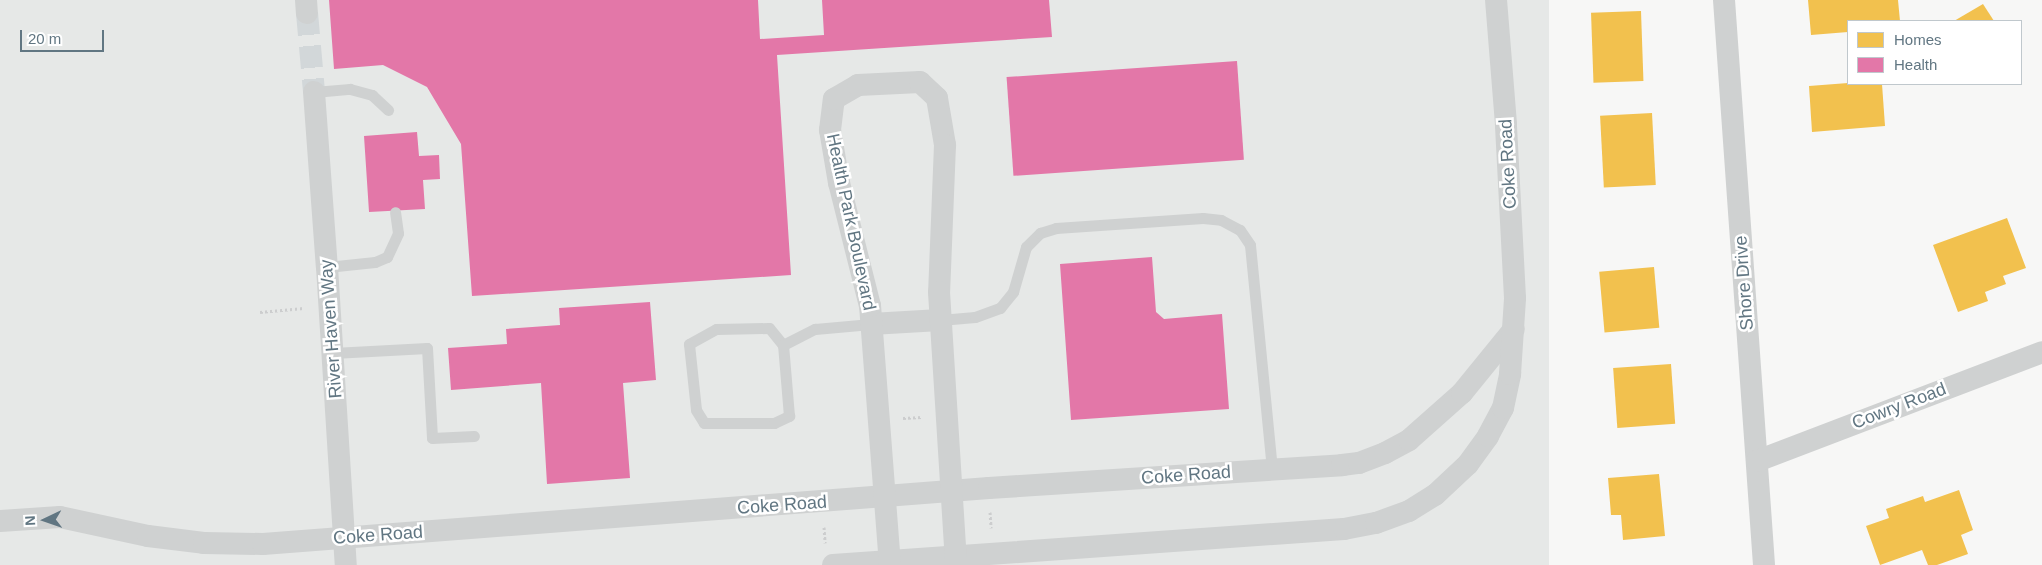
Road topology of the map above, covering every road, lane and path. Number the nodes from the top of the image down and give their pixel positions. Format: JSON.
{"nodes":[{"id":1,"x":1496,"y":0,"type":"edge"},
{"id":2,"x":1724,"y":0,"type":"edge"},
{"id":3,"x":314,"y":92,"type":"joint"},
{"id":4,"x":388,"y":110,"type":"dead end"},
{"id":5,"x":395,"y":212,"type":"dead end"},
{"id":6,"x":327,"y":267,"type":"junction"},
{"id":7,"x":307,"y":308,"type":"dead end"},
{"id":8,"x":260,"y":312,"type":"dead end"},
{"id":9,"x":940,"y":320,"type":"junction"},
{"id":10,"x":871,"y":324,"type":"junction"},
{"id":11,"x":1514,"y":329,"type":"junction"},
{"id":12,"x":784,"y":345,"type":"junction"},
{"id":13,"x":2042,"y":352,"type":"edge"},
{"id":14,"x":333,"y":353,"type":"junction"},
{"id":15,"x":924,"y":417,"type":"dead end"},
{"id":16,"x":900,"y":418,"type":"dead end"},
{"id":17,"x":474,"y":436,"type":"dead end"},
{"id":18,"x":1757,"y":461,"type":"junction"},
{"id":19,"x":1272,"y":470,"type":"junction"},
{"id":20,"x":951,"y":491,"type":"junction"},
{"id":21,"x":884,"y":497,"type":"junction"},
{"id":22,"x":990,"y":503,"type":"dead end"},
{"id":23,"x":823,"y":519,"type":"dead end"},
{"id":24,"x":0,"y":521,"type":"edge"},
{"id":25,"x":991,"y":536,"type":"dead end"},
{"id":26,"x":345,"y":538,"type":"junction"},
{"id":27,"x":830,"y":557,"type":"edge"},
{"id":28,"x":956,"y":561,"type":"edge"},
{"id":29,"x":889,"y":563,"type":"edge"},
{"id":30,"x":346,"y":565,"type":"edge"},
{"id":31,"x":1764,"y":565,"type":"edge"}],
"edges":[{"from":1,"to":11,"type":"street","name":"Coke Road"},
{"from":2,"to":18,"type":"street","name":"Shore Drive"},
{"from":3,"to":4,"type":"lane"},
{"from":3,"to":6,"type":"street","name":"River Haven Way"},
{"from":5,"to":6,"type":"lane"},
{"from":6,"to":14,"type":"street","name":"River Haven Way"},
{"from":7,"to":8,"type":"path"},
{"from":9,"to":10,"type":"street"},
{"from":9,"to":10,"type":"street","name":"Health Park Boulevard"},
{"from":9,"to":19,"type":"lane"},
{"from":9,"to":20,"type":"street","name":"Health Park Boulevard"},
{"from":10,"to":12,"type":"lane"},
{"from":10,"to":21,"type":"street","name":"Health Park Boulevard"},
{"from":11,"to":19,"type":"street","name":"Coke Road"},
{"from":11,"to":28,"type":"street","name":"Coke Road"},
{"from":12,"to":12,"type":"lane"},
{"from":13,"to":18,"type":"street","name":"Cowry Road"},
{"from":14,"to":17,"type":"lane"},
{"from":14,"to":26,"type":"street","name":"River Haven Way"},
{"from":15,"to":16,"type":"path"},
{"from":18,"to":31,"type":"street","name":"Shore Drive"},
{"from":19,"to":20,"type":"street","name":"Coke Road"},
{"from":20,"to":21,"type":"street","name":"Coke Road"},
{"from":20,"to":28,"type":"street","name":"Health Park Boulevard"},
{"from":21,"to":26,"type":"street","name":"Coke Road"},
{"from":21,"to":29,"type":"street","name":"Health Park Boulevard"},
{"from":22,"to":25,"type":"path"},
{"from":23,"to":27,"type":"path"},
{"from":24,"to":26,"type":"street","name":"Coke Road"},
{"from":26,"to":30,"type":"street","name":"River Haven Way"},
{"from":27,"to":29,"type":"street","name":"Coke Road"},
{"from":28,"to":29,"type":"street","name":"Coke Road"}]}
